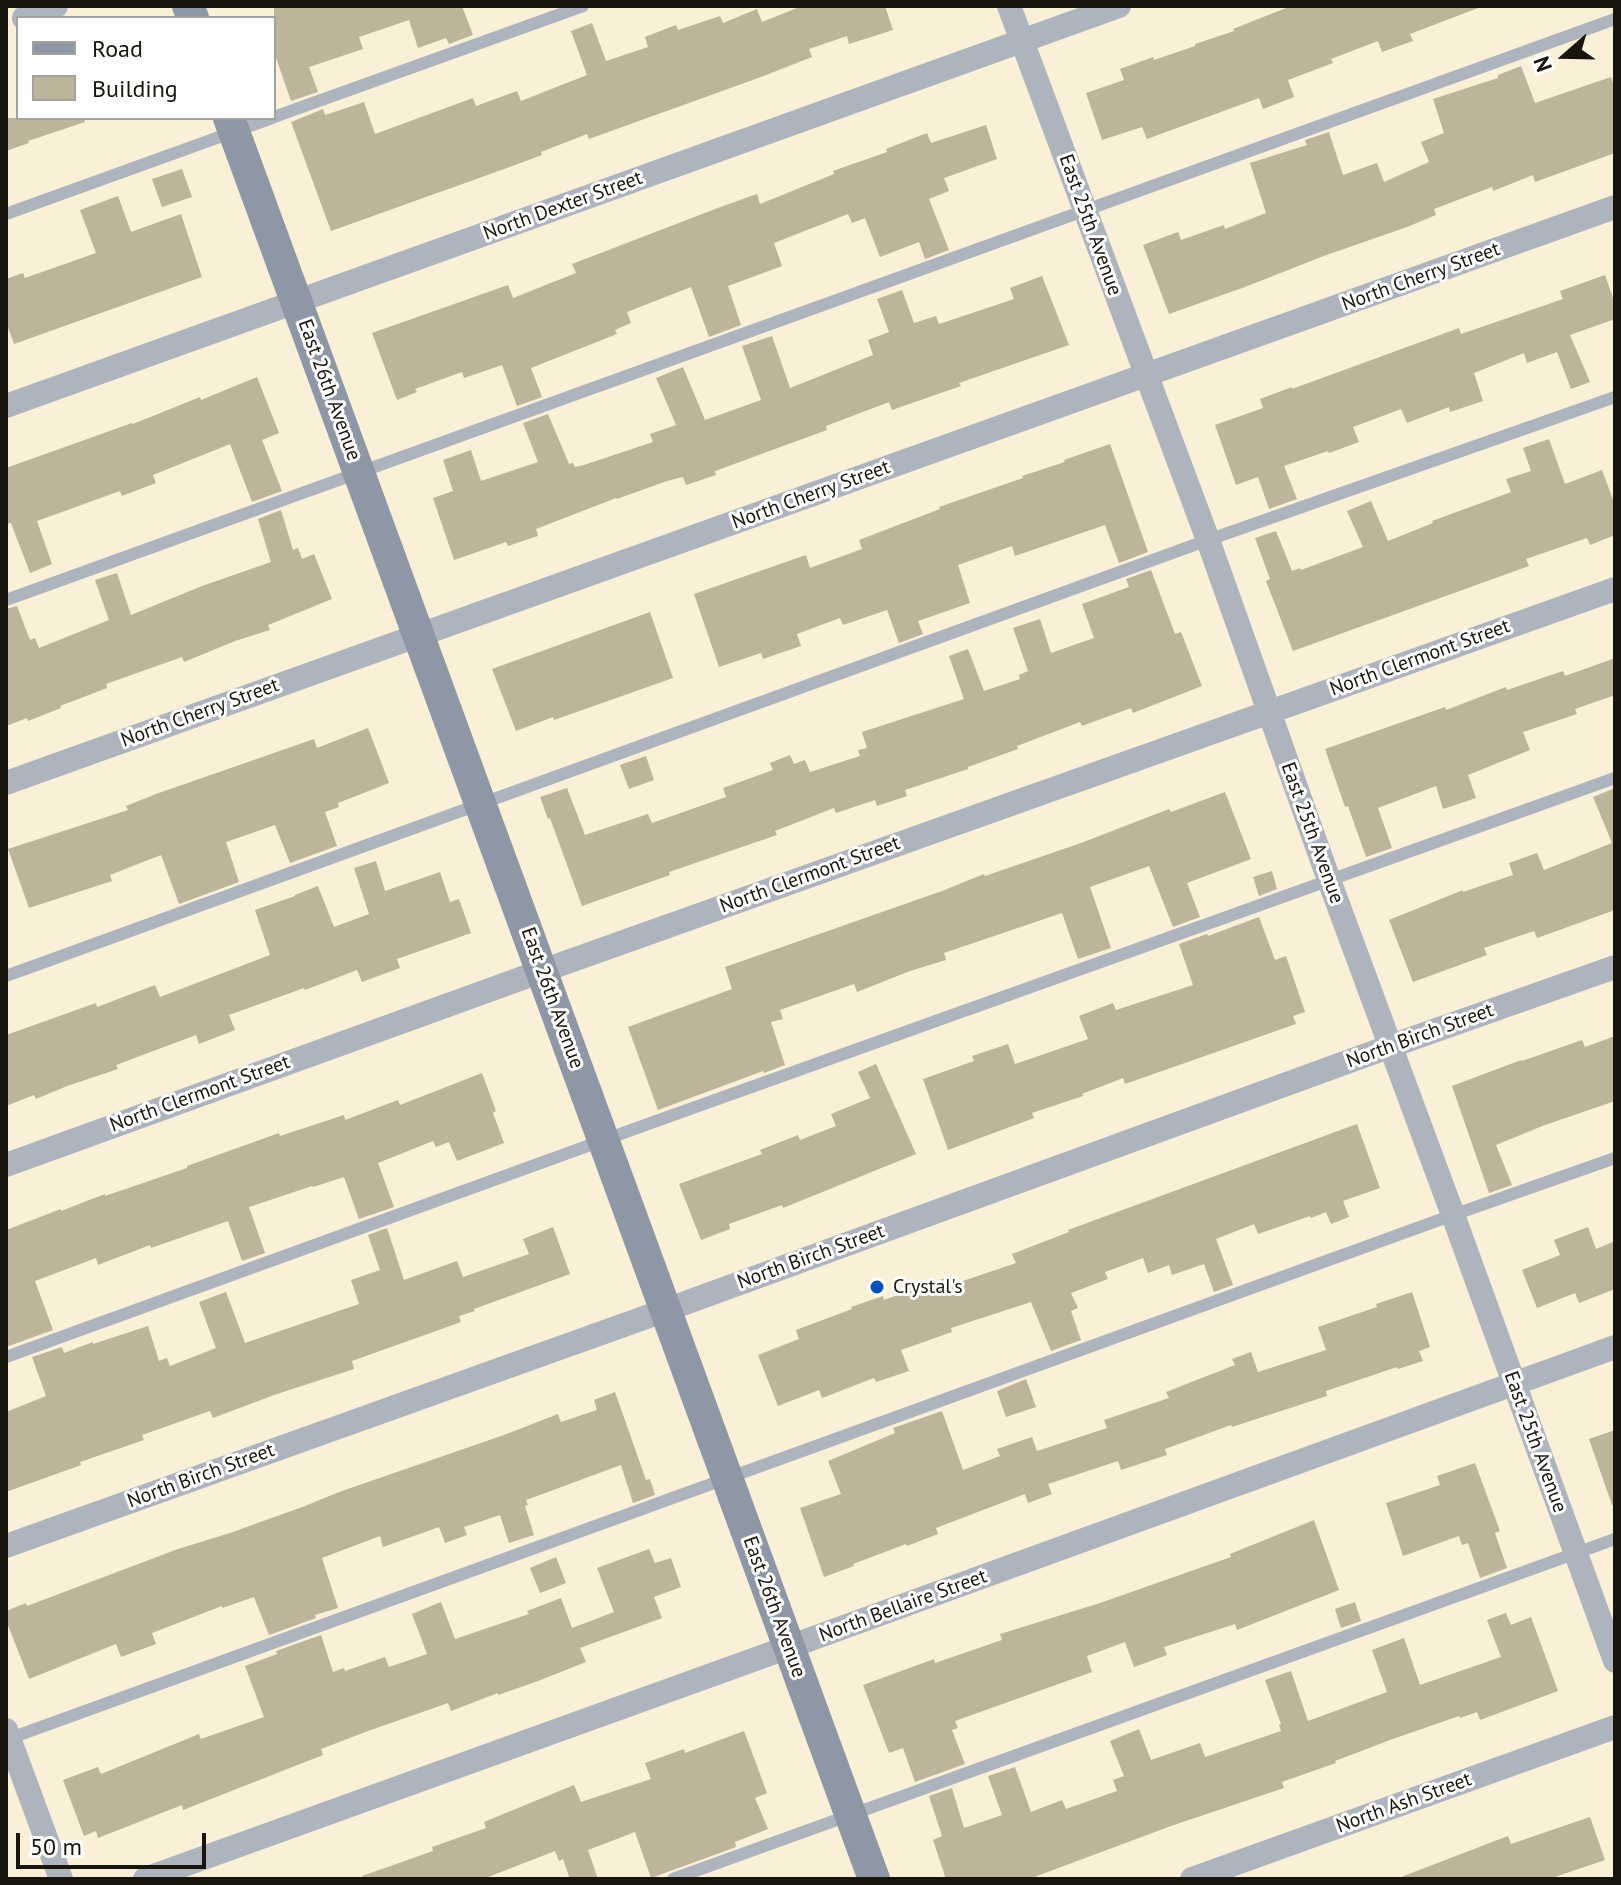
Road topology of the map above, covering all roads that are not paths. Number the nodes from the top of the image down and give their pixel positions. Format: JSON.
{"nodes":[{"id":1,"x":56,"y":6,"type":"edge"},
{"id":2,"x":583,"y":6,"type":"edge"},
{"id":3,"x":1009,"y":6,"type":"edge"},
{"id":4,"x":1119,"y":6,"type":"edge"},
{"id":5,"x":29,"y":16,"type":"edge"},
{"id":6,"x":1615,"y":19,"type":"edge"},
{"id":7,"x":1022,"y":41,"type":"junction"},
{"id":8,"x":276,"y":117,"type":"edge"},
{"id":9,"x":261,"y":120,"type":"edge"},
{"id":10,"x":232,"y":125,"type":"edge"},
{"id":11,"x":1615,"y":207,"type":"edge"},
{"id":12,"x":1084,"y":211,"type":"junction"},
{"id":13,"x":6,"y":214,"type":"edge"},
{"id":14,"x":296,"y":302,"type":"junction"},
{"id":15,"x":1147,"y":376,"type":"junction"},
{"id":16,"x":1615,"y":397,"type":"edge"},
{"id":17,"x":6,"y":406,"type":"edge"},
{"id":18,"x":359,"y":473,"type":"junction"},
{"id":19,"x":1208,"y":540,"type":"junction"},
{"id":20,"x":1615,"y":589,"type":"edge"},
{"id":21,"x":6,"y":600,"type":"edge"},
{"id":22,"x":419,"y":635,"type":"junction"},
{"id":23,"x":1268,"y":712,"type":"junction"},
{"id":24,"x":1615,"y":778,"type":"edge"},
{"id":25,"x":6,"y":783,"type":"edge"},
{"id":26,"x":480,"y":803,"type":"junction"},
{"id":27,"x":1329,"y":880,"type":"junction"},
{"id":28,"x":1615,"y":967,"type":"edge"},
{"id":29,"x":542,"y":971,"type":"junction"},
{"id":30,"x":6,"y":976,"type":"edge"},
{"id":31,"x":1391,"y":1046,"type":"junction"},
{"id":32,"x":604,"y":1140,"type":"junction"},
{"id":33,"x":1615,"y":1158,"type":"edge"},
{"id":34,"x":6,"y":1165,"type":"edge"},
{"id":35,"x":1453,"y":1215,"type":"junction"},
{"id":36,"x":666,"y":1310,"type":"junction"},
{"id":37,"x":1615,"y":1347,"type":"edge"},
{"id":38,"x":6,"y":1357,"type":"edge"},
{"id":39,"x":1514,"y":1383,"type":"junction"},
{"id":40,"x":727,"y":1479,"type":"junction"},
{"id":41,"x":1615,"y":1539,"type":"edge"},
{"id":42,"x":6,"y":1546,"type":"edge"},
{"id":43,"x":1576,"y":1555,"type":"junction"},
{"id":44,"x":789,"y":1647,"type":"junction"},
{"id":45,"x":1615,"y":1661,"type":"edge"},
{"id":46,"x":1615,"y":1727,"type":"edge"},
{"id":47,"x":7,"y":1736,"type":"edge"},
{"id":48,"x":850,"y":1815,"type":"junction"},
{"id":49,"x":61,"y":1879,"type":"edge"},
{"id":50,"x":145,"y":1879,"type":"edge"},
{"id":51,"x":673,"y":1879,"type":"edge"},
{"id":52,"x":874,"y":1879,"type":"edge"},
{"id":53,"x":1192,"y":1879,"type":"edge"}],
"edges":[{"from":1,"to":5,"type":"street"},
{"from":2,"to":8,"type":"lane"},
{"from":3,"to":7,"type":"street","name":"East 25th Avenue"},
{"from":4,"to":7,"type":"street","name":"North Dexter Street"},
{"from":6,"to":12,"type":"lane"},
{"from":7,"to":12,"type":"street","name":"East 25th Avenue"},
{"from":7,"to":14,"type":"street","name":"North Dexter Street"},
{"from":9,"to":10,"type":"lane"},
{"from":10,"to":13,"type":"lane"},
{"from":10,"to":14,"type":"street","name":"East 26th Avenue"},
{"from":11,"to":15,"type":"street","name":"North Cherry Street"},
{"from":12,"to":15,"type":"street","name":"East 25th Avenue"},
{"from":12,"to":18,"type":"lane"},
{"from":14,"to":17,"type":"street","name":"North Dexter Street"},
{"from":14,"to":18,"type":"street","name":"East 26th Avenue"},
{"from":15,"to":19,"type":"street","name":"East 25th Avenue"},
{"from":15,"to":22,"type":"street","name":"North Cherry Street"},
{"from":16,"to":19,"type":"lane"},
{"from":18,"to":21,"type":"lane"},
{"from":18,"to":22,"type":"street","name":"East 26th Avenue"},
{"from":19,"to":23,"type":"street","name":"East 25th Avenue"},
{"from":19,"to":26,"type":"lane"},
{"from":20,"to":23,"type":"street","name":"North Clermont Street"},
{"from":22,"to":25,"type":"street","name":"North Cherry Street"},
{"from":22,"to":26,"type":"street","name":"East 26th Avenue"},
{"from":23,"to":27,"type":"street","name":"East 25th Avenue"},
{"from":23,"to":29,"type":"street","name":"North Clermont Street"},
{"from":24,"to":27,"type":"lane"},
{"from":26,"to":29,"type":"street","name":"East 26th Avenue"},
{"from":26,"to":30,"type":"lane"},
{"from":27,"to":31,"type":"street","name":"East 25th Avenue"},
{"from":27,"to":32,"type":"lane"},
{"from":28,"to":31,"type":"street","name":"North Birch Street"},
{"from":29,"to":32,"type":"street","name":"East 26th Avenue"},
{"from":29,"to":34,"type":"street","name":"North Clermont Street"},
{"from":31,"to":35,"type":"street","name":"East 25th Avenue"},
{"from":31,"to":36,"type":"street","name":"North Birch Street"},
{"from":32,"to":36,"type":"street","name":"East 26th Avenue"},
{"from":32,"to":38,"type":"lane"},
{"from":33,"to":35,"type":"lane"},
{"from":35,"to":39,"type":"street","name":"East 25th Avenue"},
{"from":35,"to":40,"type":"lane"},
{"from":36,"to":40,"type":"street","name":"East 26th Avenue"},
{"from":36,"to":42,"type":"street","name":"North Birch Street"},
{"from":37,"to":39,"type":"street","name":"North Bellaire Street"},
{"from":39,"to":43,"type":"street","name":"East 25th Avenue"},
{"from":39,"to":44,"type":"street","name":"North Bellaire Street"},
{"from":40,"to":44,"type":"street","name":"East 26th Avenue"},
{"from":40,"to":47,"type":"lane"},
{"from":41,"to":43,"type":"lane"},
{"from":43,"to":45,"type":"street","name":"East 25th Avenue"},
{"from":43,"to":48,"type":"lane"},
{"from":44,"to":48,"type":"street","name":"East 26th Avenue"},
{"from":44,"to":50,"type":"street","name":"North Bellaire Street"},
{"from":46,"to":53,"type":"street","name":"North Ash Street"},
{"from":47,"to":49,"type":"street"},
{"from":48,"to":51,"type":"lane"},
{"from":48,"to":52,"type":"street","name":"East 26th Avenue"}]}
